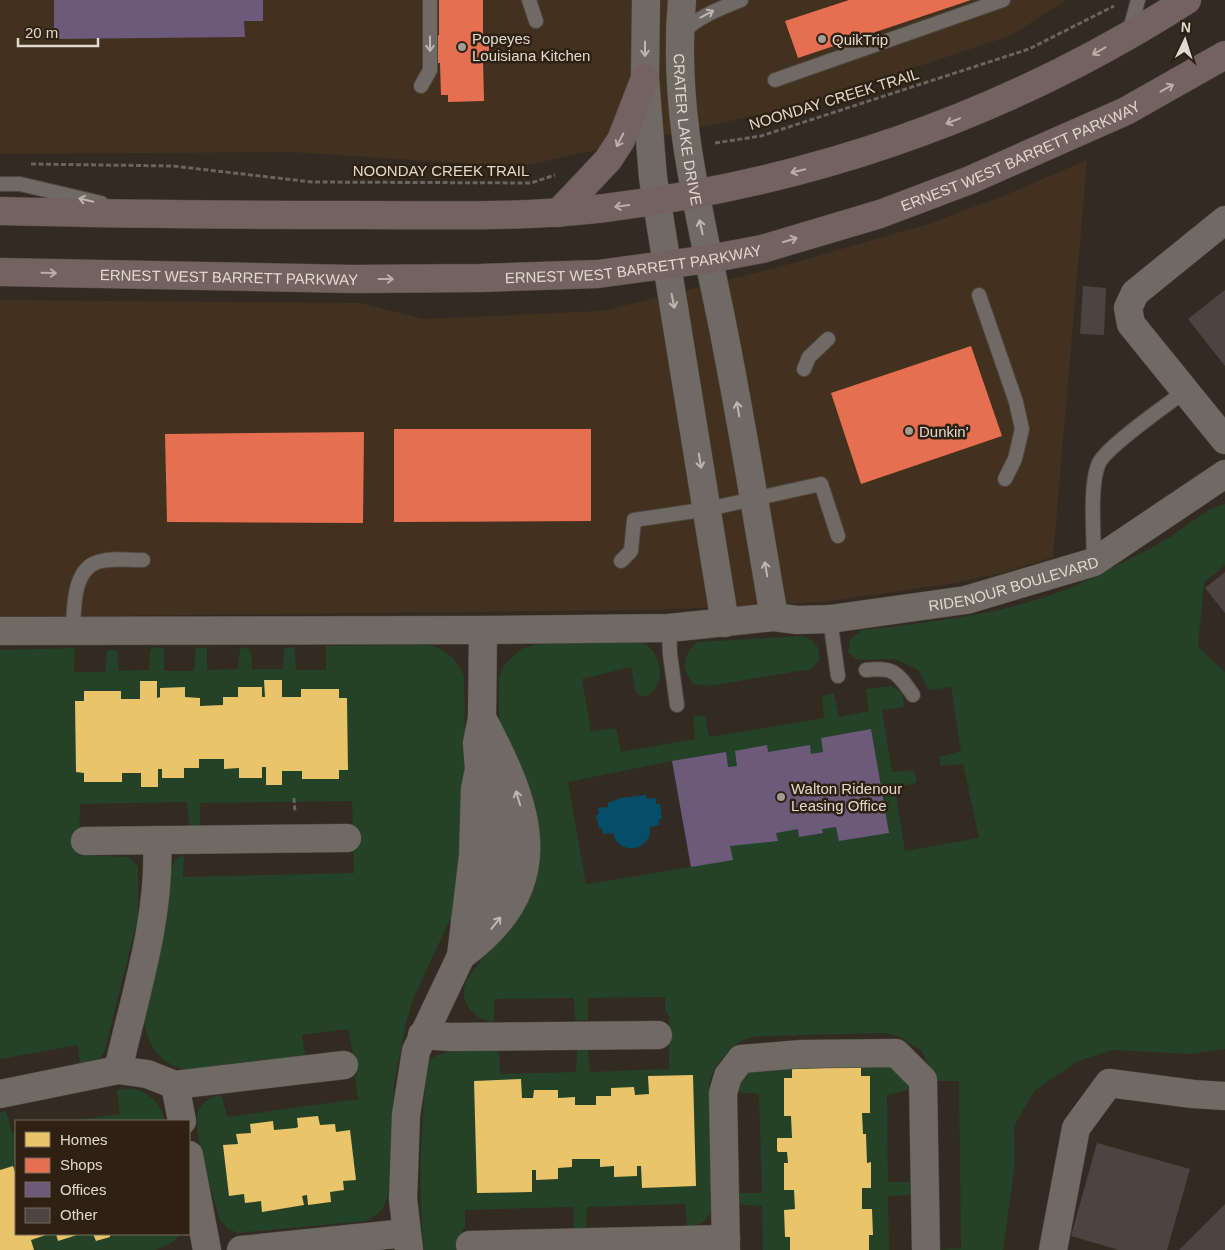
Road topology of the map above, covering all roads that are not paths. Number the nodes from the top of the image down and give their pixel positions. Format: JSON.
{"nodes":[{"id":1,"x":430,"y":0,"type":"edge"},
{"id":2,"x":529,"y":0,"type":"edge"},
{"id":3,"x":646,"y":0,"type":"edge"},
{"id":4,"x":682,"y":0,"type":"edge"},
{"id":5,"x":741,"y":0,"type":"edge"},
{"id":6,"x":1003,"y":0,"type":"edge"},
{"id":7,"x":1138,"y":0,"type":"edge"},
{"id":8,"x":1186,"y":0,"type":"edge"},
{"id":9,"x":536,"y":21,"type":"dead end"},
{"id":10,"x":1129,"y":34,"type":"junction"},
{"id":11,"x":678,"y":37,"type":"junction"},
{"id":12,"x":1225,"y":54,"type":"edge"},
{"id":13,"x":644,"y":78,"type":"junction"},
{"id":14,"x":775,"y":80,"type":"dead end"},
{"id":15,"x":421,"y":86,"type":"dead end"},
{"id":16,"x":0,"y":184,"type":"edge"},
{"id":17,"x":694,"y":194,"type":"junction"},
{"id":18,"x":656,"y":201,"type":"junction"},
{"id":19,"x":0,"y":211,"type":"edge"},
{"id":20,"x":558,"y":213,"type":"junction"},
{"id":21,"x":151,"y":215,"type":"junction"},
{"id":22,"x":1225,"y":220,"type":"edge"},
{"id":23,"x":709,"y":259,"type":"junction"},
{"id":24,"x":666,"y":266,"type":"junction"},
{"id":25,"x":0,"y":272,"type":"edge"},
{"id":26,"x":979,"y":295,"type":"dead end"},
{"id":27,"x":828,"y":339,"type":"dead end"},
{"id":28,"x":804,"y":369,"type":"dead end"},
{"id":29,"x":1185,"y":392,"type":"junction"},
{"id":30,"x":1225,"y":440,"type":"edge"},
{"id":31,"x":1225,"y":474,"type":"edge"},
{"id":32,"x":1005,"y":478,"type":"dead end"},
{"id":33,"x":755,"y":500,"type":"junction"},
{"id":34,"x":708,"y":509,"type":"junction"},
{"id":35,"x":838,"y":536,"type":"dead end"},
{"id":36,"x":142,"y":560,"type":"dead end"},
{"id":37,"x":621,"y":561,"type":"dead end"},
{"id":38,"x":1094,"y":562,"type":"junction"},
{"id":39,"x":774,"y":617,"type":"junction"},
{"id":40,"x":830,"y":619,"type":"junction"},
{"id":41,"x":725,"y":623,"type":"junction"},
{"id":42,"x":669,"y":628,"type":"junction"},
{"id":43,"x":483,"y":630,"type":"junction"},
{"id":44,"x":0,"y":631,"type":"edge"},
{"id":45,"x":74,"y":632,"type":"junction"},
{"id":46,"x":866,"y":670,"type":"dead end"},
{"id":47,"x":838,"y":676,"type":"dead end"},
{"id":48,"x":913,"y":695,"type":"dead end"},
{"id":49,"x":677,"y":705,"type":"dead end"},
{"id":50,"x":482,"y":718,"type":"junction"},
{"id":51,"x":347,"y":838,"type":"dead end"},
{"id":52,"x":157,"y":840,"type":"junction"},
{"id":53,"x":85,"y":841,"type":"dead end"},
{"id":54,"x":461,"y":956,"type":"junction"},
{"id":55,"x":422,"y":1034,"type":"junction"},
{"id":56,"x":658,"y":1035,"type":"dead end"},
{"id":57,"x":344,"y":1065,"type":"dead end"},
{"id":58,"x":118,"y":1070,"type":"junction"},
{"id":59,"x":175,"y":1085,"type":"junction"},
{"id":60,"x":0,"y":1094,"type":"edge"},
{"id":61,"x":1225,"y":1096,"type":"edge"},
{"id":62,"x":182,"y":1120,"type":"edge"},
{"id":63,"x":190,"y":1160,"type":"edge"},
{"id":64,"x":408,"y":1242,"type":"edge"},
{"id":65,"x":470,"y":1245,"type":"dead end"},
{"id":66,"x":726,"y":1245,"type":"edge"},
{"id":67,"x":308,"y":1247,"type":"edge"},
{"id":68,"x":207,"y":1250,"type":"edge"},
{"id":69,"x":241,"y":1250,"type":"edge"},
{"id":70,"x":926,"y":1250,"type":"edge"},
{"id":71,"x":1053,"y":1250,"type":"edge"}],
"edges":[{"from":1,"to":15,"type":"lane","one_way":true},
{"from":2,"to":9,"type":"lane"},
{"from":3,"to":13,"type":"street","one_way":true},
{"from":4,"to":11,"type":"street","name":"CRATER LAKE DRIVE"},
{"from":11,"to":5,"type":"lane","one_way":true},
{"from":6,"to":14,"type":"lane"},
{"from":7,"to":10,"type":"lane"},
{"from":8,"to":10,"type":"highway"},
{"from":10,"to":17,"type":"highway","one_way":true},
{"from":11,"to":17,"type":"street","name":"CRATER LAKE DRIVE"},
{"from":23,"to":12,"type":"highway","name":"ERNEST WEST BARRETT PARKWAY","one_way":true},
{"from":13,"to":18,"type":"street"},
{"from":13,"to":20,"type":"highway","one_way":true},
{"from":21,"to":16,"type":"lane","one_way":true},
{"from":17,"to":18,"type":"highway"},
{"from":23,"to":17,"type":"street","name":"CRATER LAKE DRIVE","one_way":true},
{"from":18,"to":20,"type":"highway","one_way":true},
{"from":18,"to":24,"type":"street"},
{"from":19,"to":21,"type":"highway"},
{"from":20,"to":21,"type":"highway"},
{"from":22,"to":29,"type":"street"},
{"from":23,"to":24,"type":"highway","name":"ERNEST WEST BARRETT PARKWAY"},
{"from":33,"to":23,"type":"street","one_way":true},
{"from":25,"to":24,"type":"highway","name":"ERNEST WEST BARRETT PARKWAY","one_way":true},
{"from":24,"to":34,"type":"street","one_way":true},
{"from":26,"to":32,"type":"lane"},
{"from":27,"to":28,"type":"lane"},
{"from":29,"to":30,"type":"street"},
{"from":29,"to":38,"type":"lane"},
{"from":31,"to":38,"type":"street","name":"RIDENOUR BOULEVARD"},
{"from":33,"to":34,"type":"lane"},
{"from":33,"to":35,"type":"lane"},
{"from":39,"to":33,"type":"street","one_way":true},
{"from":34,"to":37,"type":"lane"},
{"from":34,"to":41,"type":"street"},
{"from":36,"to":45,"type":"lane"},
{"from":38,"to":40,"type":"street","name":"RIDENOUR BOULEVARD"},
{"from":39,"to":40,"type":"street","name":"RIDENOUR BOULEVARD"},
{"from":39,"to":41,"type":"street","name":"RIDENOUR BOULEVARD"},
{"from":40,"to":47,"type":"lane"},
{"from":41,"to":42,"type":"street","name":"RIDENOUR BOULEVARD"},
{"from":42,"to":43,"type":"street","name":"RIDENOUR BOULEVARD"},
{"from":42,"to":49,"type":"lane"},
{"from":43,"to":45,"type":"street","name":"RIDENOUR BOULEVARD"},
{"from":43,"to":50,"type":"street"},
{"from":44,"to":45,"type":"street","name":"RIDENOUR BOULEVARD"},
{"from":46,"to":48,"type":"lane"},
{"from":50,"to":54,"type":"street"},
{"from":54,"to":50,"type":"street","one_way":true},
{"from":51,"to":52,"type":"street"},
{"from":52,"to":53,"type":"street"},
{"from":52,"to":58,"type":"street"},
{"from":54,"to":55,"type":"street"},
{"from":55,"to":56,"type":"street"},
{"from":55,"to":64,"type":"street"},
{"from":57,"to":59,"type":"street"},
{"from":58,"to":59,"type":"street"},
{"from":58,"to":60,"type":"street"},
{"from":59,"to":62,"type":"street"},
{"from":61,"to":71,"type":"street"},
{"from":63,"to":68,"type":"street"},
{"from":64,"to":67,"type":"street"},
{"from":65,"to":66,"type":"street"},
{"from":66,"to":70,"type":"street"},
{"from":67,"to":69,"type":"street"}]}
